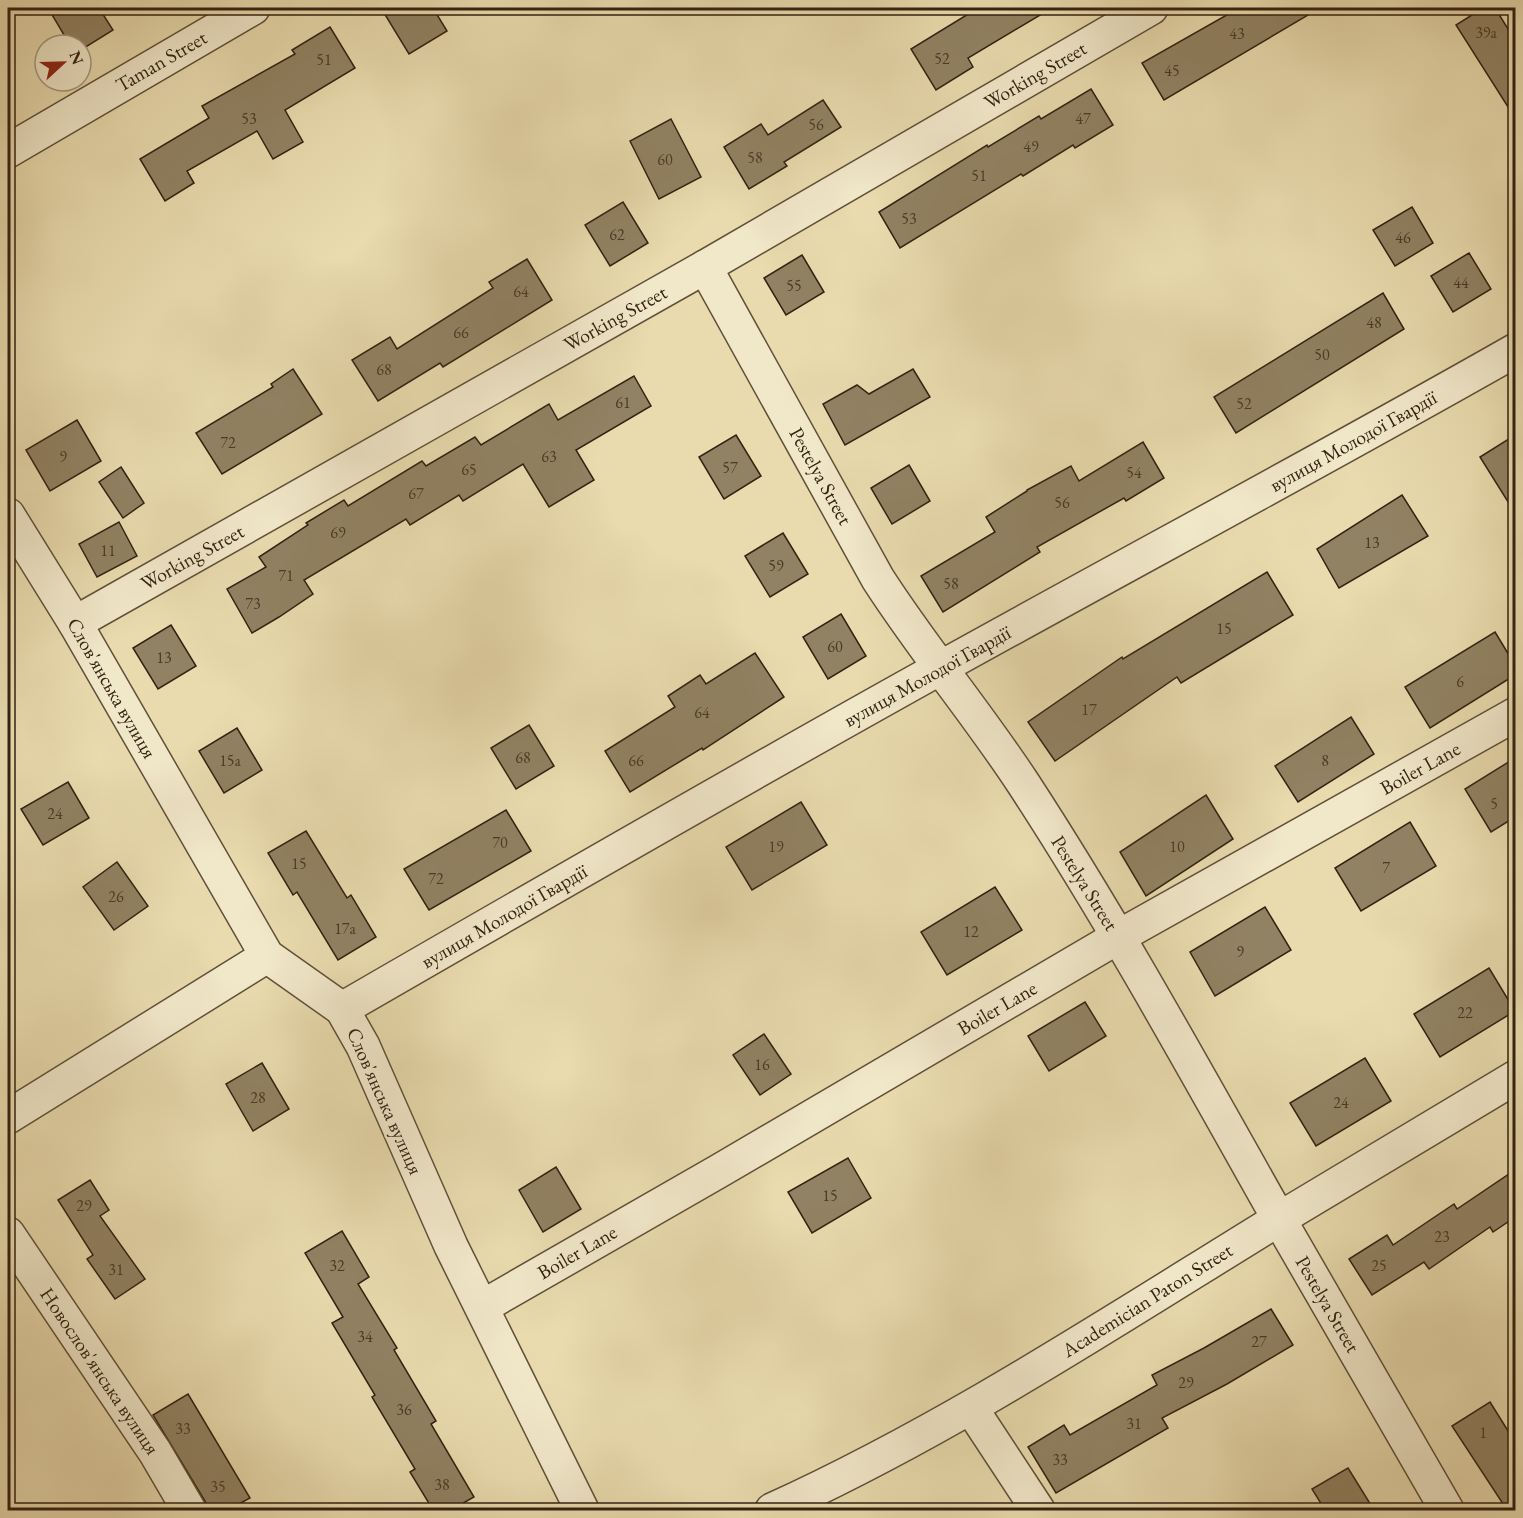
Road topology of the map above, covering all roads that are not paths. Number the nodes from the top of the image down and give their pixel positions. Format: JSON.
{"nodes":[{"id":1,"x":253,"y":8,"type":"edge"},
{"id":2,"x":1151,"y":8,"type":"edge"},
{"id":3,"x":8,"y":151,"type":"edge"},
{"id":4,"x":705,"y":267,"type":"junction"},
{"id":5,"x":1515,"y":350,"type":"edge"},
{"id":6,"x":8,"y":515,"type":"edge"},
{"id":7,"x":75,"y":623,"type":"junction"},
{"id":8,"x":940,"y":668,"type":"junction"},
{"id":9,"x":1515,"y":714,"type":"edge"},
{"id":10,"x":1118,"y":937,"type":"junction"},
{"id":11,"x":267,"y":956,"type":"junction"},
{"id":12,"x":342,"y":1009,"type":"junction"},
{"id":13,"x":1515,"y":1077,"type":"edge"},
{"id":14,"x":8,"y":1117,"type":"edge"},
{"id":15,"x":1279,"y":1219,"type":"junction"},
{"id":16,"x":8,"y":1234,"type":"edge"},
{"id":17,"x":482,"y":1307,"type":"junction"},
{"id":18,"x":971,"y":1408,"type":"junction"},
{"id":19,"x":189,"y":1510,"type":"edge"},
{"id":20,"x":582,"y":1510,"type":"edge"},
{"id":21,"x":772,"y":1510,"type":"edge"},
{"id":22,"x":1038,"y":1510,"type":"edge"},
{"id":23,"x":1447,"y":1510,"type":"edge"}],
"edges":[{"from":1,"to":3,"type":"street","name":"Taman Street"},
{"from":2,"to":4,"type":"street","name":"Working Street"},
{"from":4,"to":7,"type":"street","name":"Working Street"},
{"from":4,"to":8,"type":"street","name":"Pestelya Street"},
{"from":5,"to":8,"type":"street","name":"вулиця Молодої Гвардії"},
{"from":6,"to":7,"type":"street","name":"Слов'янська вулиця"},
{"from":7,"to":11,"type":"street","name":"Слов'янська вулиця"},
{"from":8,"to":10,"type":"street","name":"Pestelya Street"},
{"from":8,"to":12,"type":"street","name":"вулиця Молодої Гвардії"},
{"from":9,"to":10,"type":"street","name":"Boiler Lane"},
{"from":10,"to":15,"type":"street","name":"Pestelya Street"},
{"from":10,"to":17,"type":"street","name":"Boiler Lane"},
{"from":11,"to":12,"type":"street","name":"Слов'янська вулиця"},
{"from":11,"to":14,"type":"street"},
{"from":12,"to":17,"type":"street","name":"Слов'янська вулиця"},
{"from":13,"to":15,"type":"street","name":"Academician Paton Street"},
{"from":15,"to":18,"type":"street","name":"Academician Paton Street"},
{"from":15,"to":23,"type":"street","name":"Pestelya Street"},
{"from":16,"to":19,"type":"street","name":"Новослов'янська вулиця"},
{"from":17,"to":20,"type":"street","name":"Слов'янська вулиця"},
{"from":18,"to":21,"type":"street","name":"Academician Paton Street"},
{"from":18,"to":22,"type":"street"}]}
